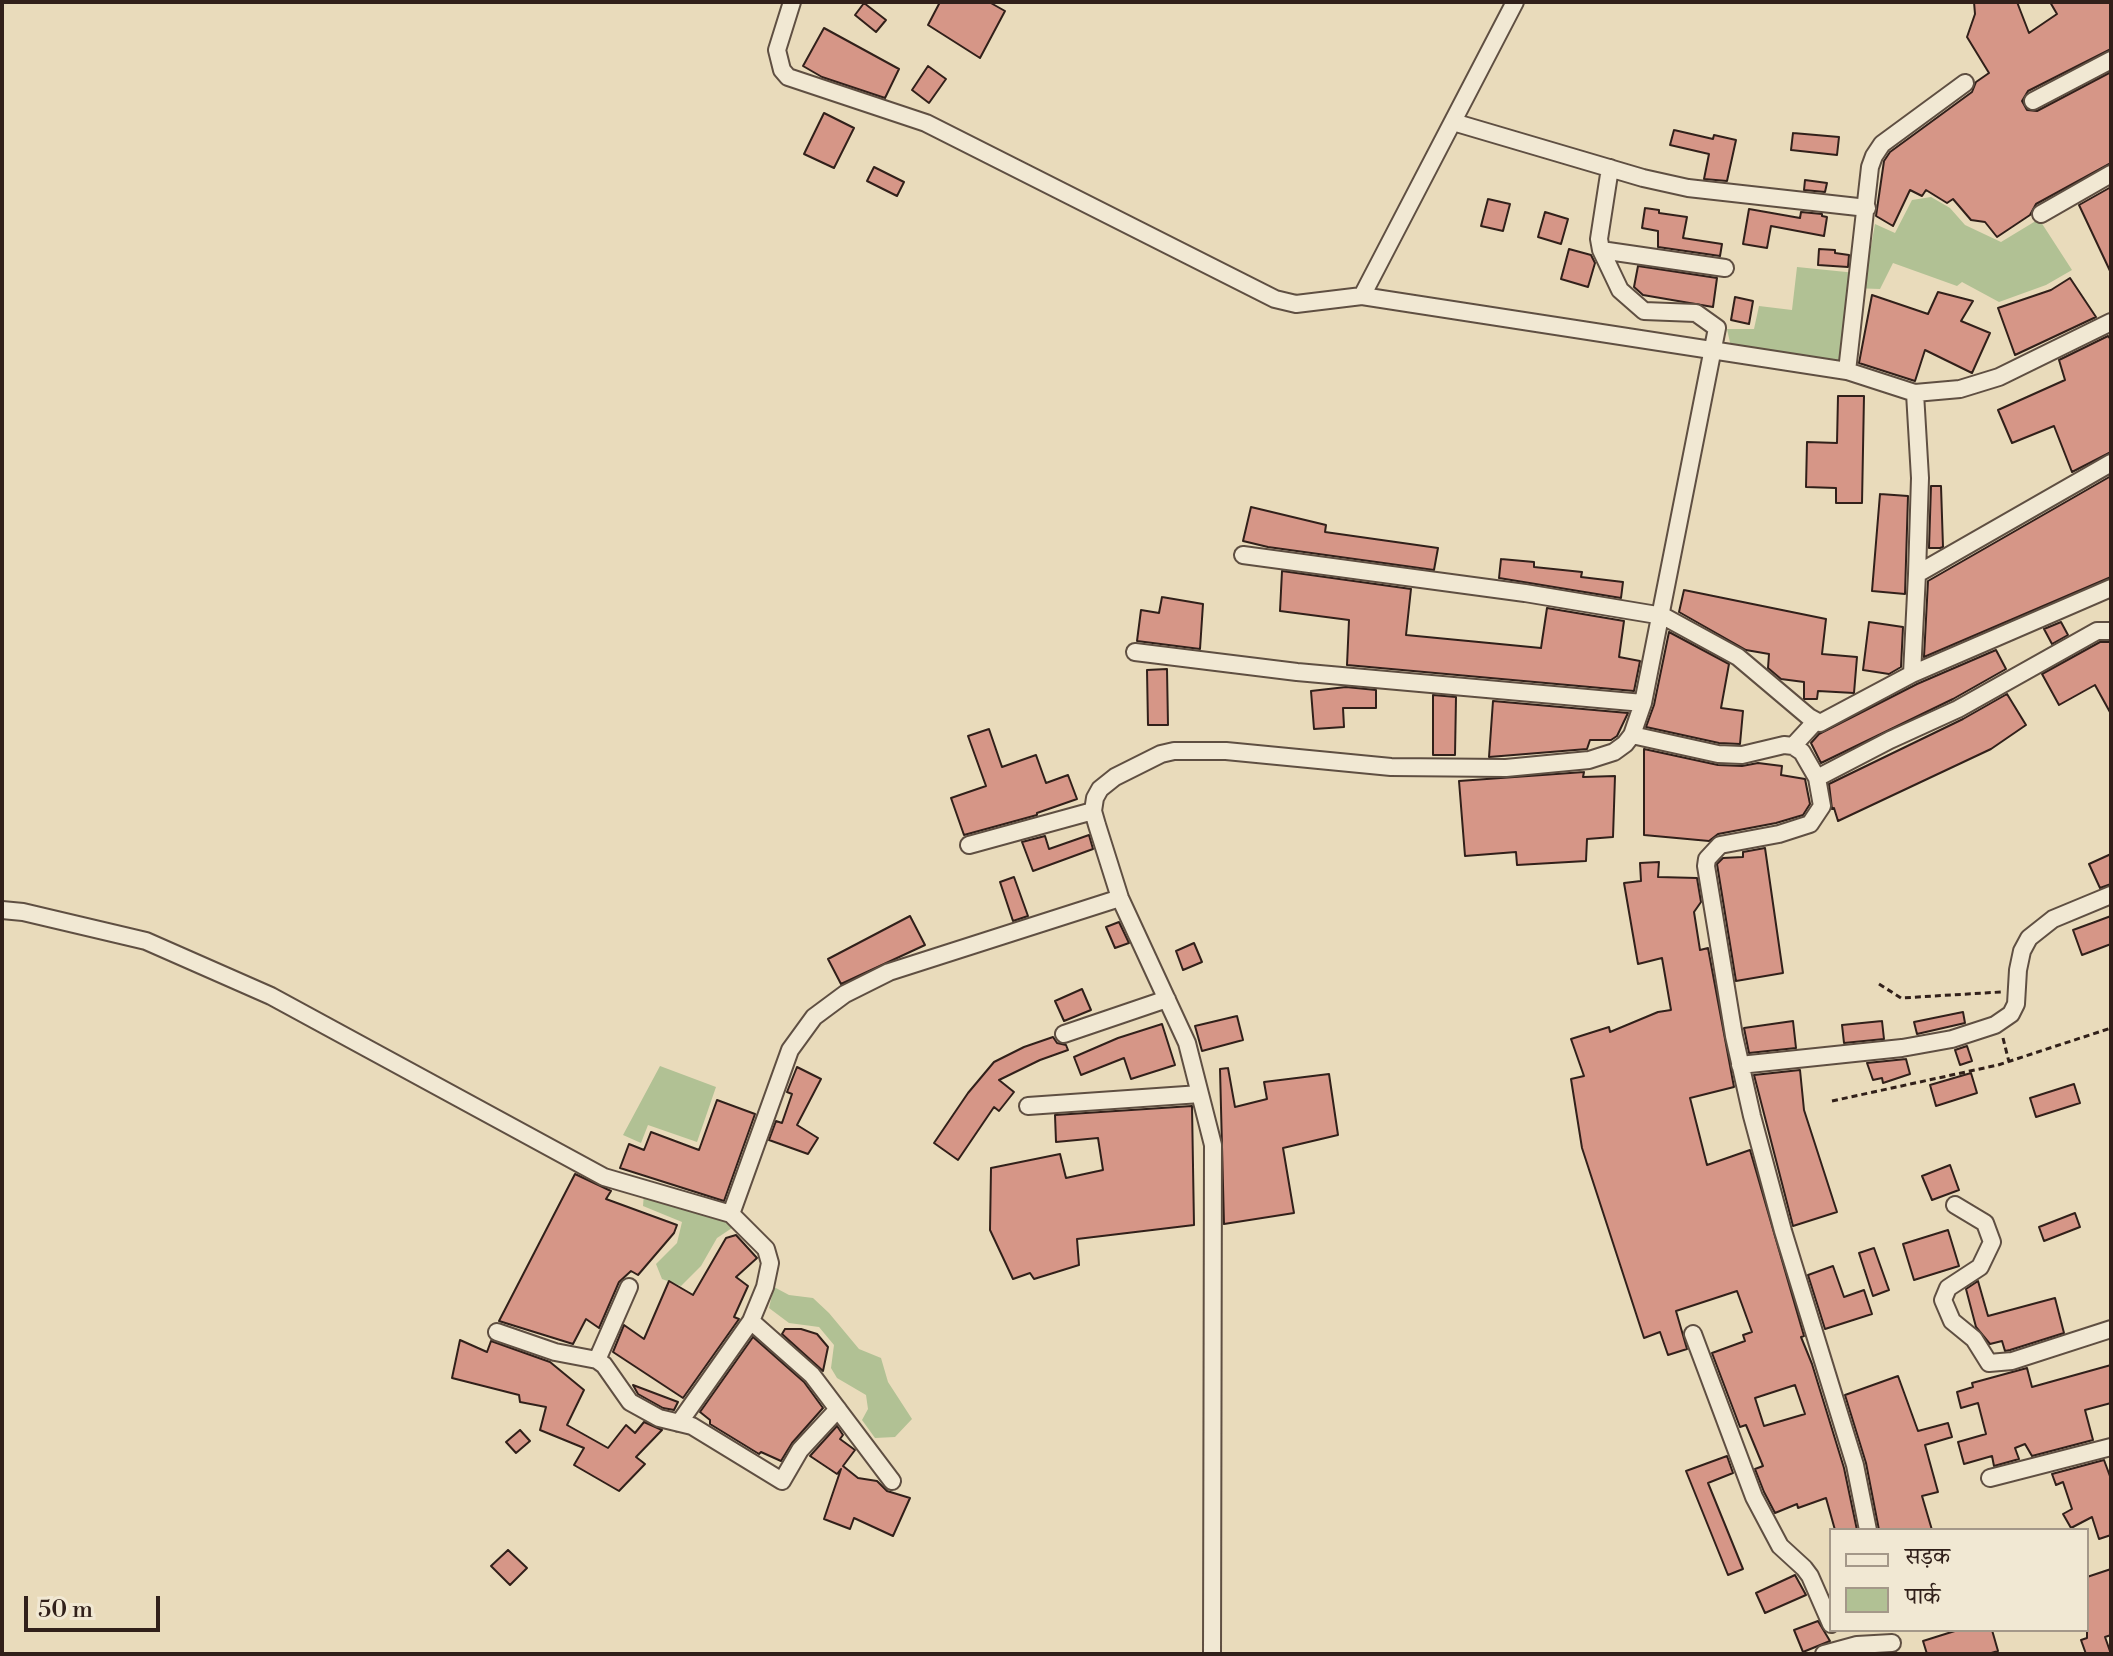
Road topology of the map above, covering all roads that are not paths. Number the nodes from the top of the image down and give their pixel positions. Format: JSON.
{"nodes":[{"id":1,"x":792,"y":2,"type":"edge"},
{"id":2,"x":1515,"y":2,"type":"edge"},
{"id":3,"x":2111,"y":60,"type":"edge"},
{"id":4,"x":1965,"y":83,"type":"dead end"},
{"id":5,"x":2033,"y":101,"type":"dead end"},
{"id":6,"x":1453,"y":122,"type":"junction"},
{"id":7,"x":1610,"y":168,"type":"junction"},
{"id":8,"x":2111,"y":174,"type":"edge"},
{"id":9,"x":1867,"y":208,"type":"junction"},
{"id":10,"x":2041,"y":214,"type":"dead end"},
{"id":11,"x":1601,"y":250,"type":"junction"},
{"id":12,"x":1725,"y":268,"type":"dead end"},
{"id":13,"x":1362,"y":296,"type":"junction"},
{"id":14,"x":2111,"y":322,"type":"edge"},
{"id":15,"x":1714,"y":351,"type":"junction"},
{"id":16,"x":1847,"y":371,"type":"junction"},
{"id":17,"x":1915,"y":393,"type":"junction"},
{"id":18,"x":2111,"y":463,"type":"edge"},
{"id":19,"x":1243,"y":555,"type":"dead end"},
{"id":20,"x":1917,"y":574,"type":"junction"},
{"id":21,"x":2111,"y":588,"type":"edge"},
{"id":22,"x":1663,"y":616,"type":"junction"},
{"id":23,"x":2111,"y":631,"type":"edge"},
{"id":24,"x":1135,"y":652,"type":"dead end"},
{"id":25,"x":1912,"y":674,"type":"junction"},
{"id":26,"x":1643,"y":703,"type":"junction"},
{"id":27,"x":1816,"y":721,"type":"junction"},
{"id":28,"x":1632,"y":735,"type":"junction"},
{"id":29,"x":1793,"y":746,"type":"junction"},
{"id":30,"x":1817,"y":778,"type":"junction"},
{"id":31,"x":1093,"y":811,"type":"junction"},
{"id":32,"x":969,"y":845,"type":"dead end"},
{"id":33,"x":2111,"y":895,"type":"edge"},
{"id":34,"x":1120,"y":898,"type":"junction"},
{"id":35,"x":2,"y":910,"type":"edge"},
{"id":36,"x":1167,"y":999,"type":"junction"},
{"id":37,"x":1064,"y":1034,"type":"dead end"},
{"id":38,"x":1740,"y":1065,"type":"junction"},
{"id":39,"x":1200,"y":1094,"type":"junction"},
{"id":40,"x":1028,"y":1106,"type":"dead end"},
{"id":41,"x":1955,"y":1205,"type":"dead end"},
{"id":42,"x":731,"y":1214,"type":"junction"},
{"id":43,"x":629,"y":1287,"type":"dead end"},
{"id":44,"x":751,"y":1321,"type":"junction"},
{"id":45,"x":2111,"y":1329,"type":"edge"},
{"id":46,"x":497,"y":1332,"type":"dead end"},
{"id":47,"x":1693,"y":1334,"type":"dead end"},
{"id":48,"x":597,"y":1360,"type":"junction"},
{"id":49,"x":838,"y":1409,"type":"junction"},
{"id":50,"x":679,"y":1423,"type":"junction"},
{"id":51,"x":2111,"y":1447,"type":"edge"},
{"id":52,"x":1990,"y":1478,"type":"dead end"},
{"id":53,"x":892,"y":1481,"type":"dead end"},
{"id":54,"x":1868,"y":1528,"type":"edge"},
{"id":55,"x":1829,"y":1619,"type":"edge"},
{"id":56,"x":1835,"y":1632,"type":"edge"},
{"id":57,"x":1892,"y":1642,"type":"edge"},
{"id":58,"x":1842,"y":1647,"type":"junction"},
{"id":59,"x":1212,"y":1654,"type":"edge"},
{"id":60,"x":1824,"y":1654,"type":"edge"}],
"edges":[{"from":1,"to":13,"type":"street"},
{"from":2,"to":6,"type":"street"},
{"from":3,"to":5,"type":"street"},
{"from":4,"to":9,"type":"street"},
{"from":6,"to":7,"type":"street"},
{"from":6,"to":13,"type":"street"},
{"from":7,"to":9,"type":"street"},
{"from":7,"to":11,"type":"street"},
{"from":8,"to":10,"type":"street"},
{"from":9,"to":16,"type":"street"},
{"from":11,"to":12,"type":"street"},
{"from":11,"to":15,"type":"street"},
{"from":13,"to":15,"type":"street"},
{"from":14,"to":17,"type":"street"},
{"from":15,"to":16,"type":"street"},
{"from":15,"to":22,"type":"street"},
{"from":16,"to":17,"type":"street"},
{"from":17,"to":20,"type":"street"},
{"from":18,"to":20,"type":"street"},
{"from":19,"to":22,"type":"street"},
{"from":20,"to":25,"type":"street"},
{"from":21,"to":25,"type":"street"},
{"from":22,"to":26,"type":"street"},
{"from":22,"to":27,"type":"street"},
{"from":23,"to":30,"type":"street"},
{"from":24,"to":26,"type":"street"},
{"from":25,"to":27,"type":"street"},
{"from":26,"to":28,"type":"street"},
{"from":27,"to":29,"type":"street"},
{"from":28,"to":29,"type":"street"},
{"from":28,"to":31,"type":"street"},
{"from":29,"to":30,"type":"street"},
{"from":30,"to":38,"type":"street"},
{"from":31,"to":32,"type":"street"},
{"from":31,"to":34,"type":"street"},
{"from":33,"to":38,"type":"street"},
{"from":34,"to":36,"type":"street"},
{"from":34,"to":42,"type":"street"},
{"from":35,"to":42,"type":"street"},
{"from":36,"to":37,"type":"street"},
{"from":36,"to":39,"type":"street"},
{"from":38,"to":54,"type":"street"},
{"from":39,"to":40,"type":"street"},
{"from":39,"to":59,"type":"street"},
{"from":41,"to":45,"type":"street"},
{"from":42,"to":44,"type":"street"},
{"from":43,"to":48,"type":"street"},
{"from":44,"to":49,"type":"street"},
{"from":44,"to":50,"type":"street"},
{"from":46,"to":48,"type":"street"},
{"from":47,"to":55,"type":"street"},
{"from":48,"to":50,"type":"street"},
{"from":49,"to":50,"type":"street"},
{"from":49,"to":53,"type":"street"},
{"from":51,"to":52,"type":"street"},
{"from":56,"to":58,"type":"street"},
{"from":57,"to":58,"type":"street"},
{"from":58,"to":60,"type":"street"}]}
